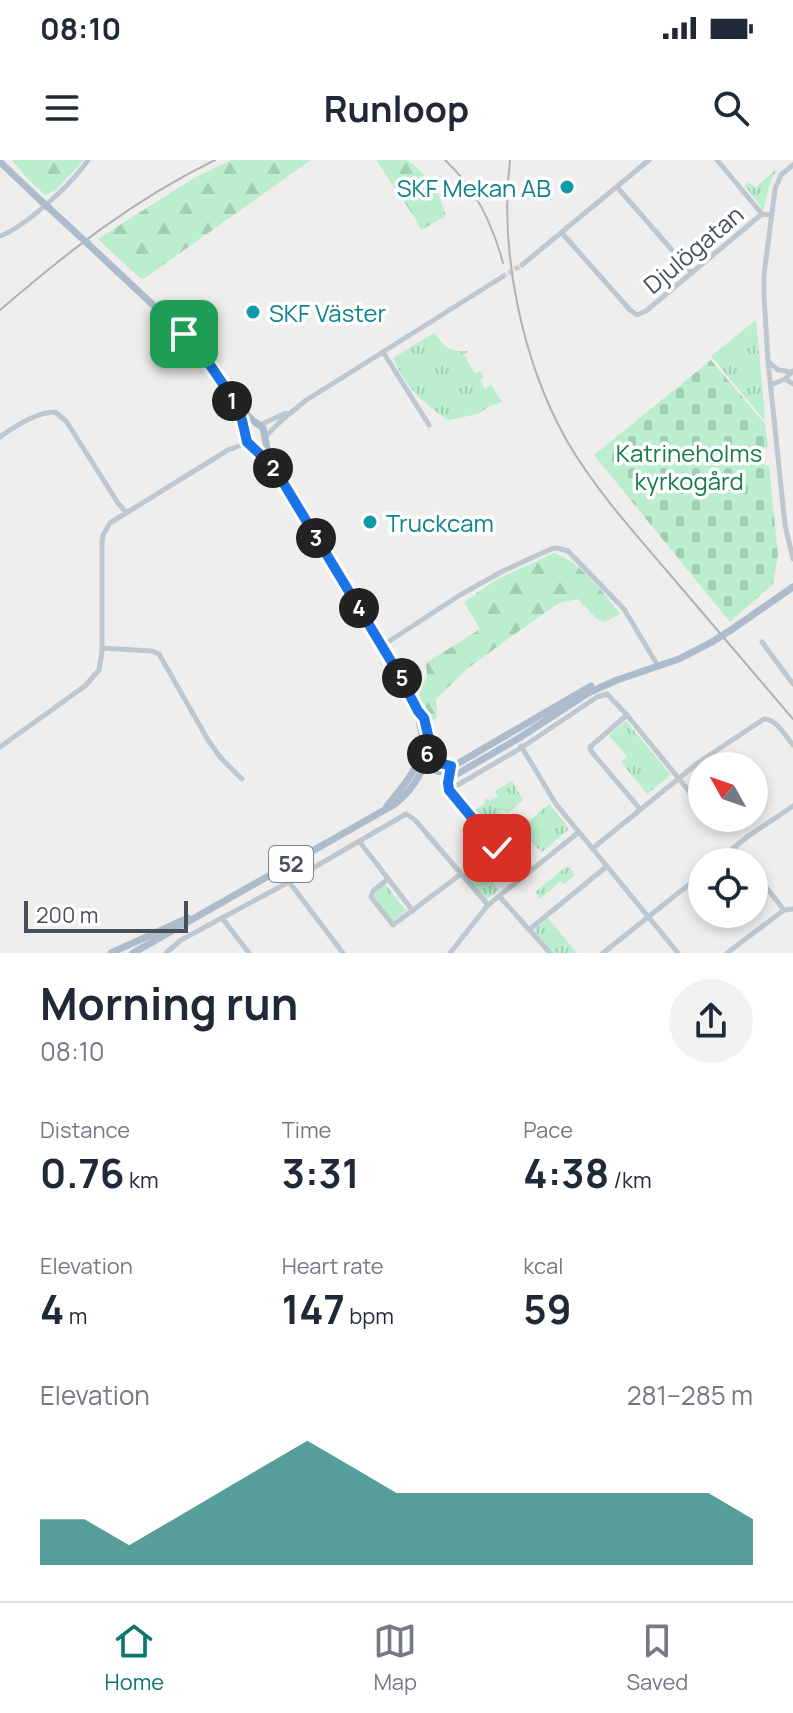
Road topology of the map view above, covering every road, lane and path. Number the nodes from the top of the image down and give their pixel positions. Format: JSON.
{"nodes":[{"id":1,"x":88,"y":160,"type":"edge"},
{"id":2,"x":649,"y":160,"type":"edge"},
{"id":3,"x":717,"y":160,"type":"edge"},
{"id":4,"x":0,"y":162,"type":"edge"},
{"id":5,"x":793,"y":165,"type":"edge"},
{"id":6,"x":617,"y":187,"type":"junction"},
{"id":7,"x":762,"y":214,"type":"junction"},
{"id":8,"x":772,"y":215,"type":"junction"},
{"id":9,"x":562,"y":233,"type":"junction"},
{"id":10,"x":0,"y":236,"type":"edge"},
{"id":11,"x":522,"y":265,"type":"tunnel mouth"},
{"id":12,"x":692,"y":273,"type":"junction"},
{"id":13,"x":502,"y":277,"type":"tunnel mouth"},
{"id":14,"x":383,"y":352,"type":"junction"},
{"id":15,"x":768,"y":361,"type":"junction"},
{"id":16,"x":792,"y":372,"type":"edge"},
{"id":17,"x":785,"y":379,"type":"junction"},
{"id":18,"x":793,"y":384,"type":"edge"},
{"id":19,"x":771,"y":385,"type":"junction"},
{"id":20,"x":227,"y":390,"type":"junction"},
{"id":21,"x":294,"y":409,"type":"junction"},
{"id":22,"x":259,"y":425,"type":"junction"},
{"id":23,"x":429,"y":425,"type":"dead end"},
{"id":24,"x":0,"y":437,"type":"edge"},
{"id":25,"x":247,"y":438,"type":"junction"},
{"id":26,"x":265,"y":438,"type":"junction"},
{"id":27,"x":281,"y":479,"type":"junction"},
{"id":28,"x":793,"y":507,"type":"edge"},
{"id":29,"x":784,"y":510,"type":"junction"},
{"id":30,"x":126,"y":512,"type":"junction"},
{"id":31,"x":791,"y":548,"type":"edge"},
{"id":32,"x":793,"y":559,"type":"edge"},
{"id":33,"x":793,"y":584,"type":"edge"},
{"id":34,"x":762,"y":642,"type":"dead end"},
{"id":35,"x":382,"y":646,"type":"junction"},
{"id":36,"x":102,"y":648,"type":"junction"},
{"id":37,"x":658,"y":666,"type":"junction"},
{"id":38,"x":793,"y":684,"type":"edge"},
{"id":39,"x":627,"y":715,"type":"junction"},
{"id":40,"x":517,"y":734,"type":"junction"},
{"id":41,"x":793,"y":745,"type":"edge"},
{"id":42,"x":0,"y":747,"type":"edge"},
{"id":43,"x":521,"y":748,"type":"junction"},
{"id":44,"x":422,"y":762,"type":"junction"},
{"id":45,"x":450,"y":770,"type":"junction"},
{"id":46,"x":679,"y":778,"type":"junction"},
{"id":47,"x":242,"y":779,"type":"dead end"},
{"id":48,"x":688,"y":789,"type":"edge"},
{"id":49,"x":449,"y":790,"type":"junction"},
{"id":50,"x":793,"y":806,"type":"edge"},
{"id":51,"x":640,"y":809,"type":"junction"},
{"id":52,"x":579,"y":832,"type":"junction"},
{"id":53,"x":359,"y":841,"type":"junction"},
{"id":54,"x":593,"y":848,"type":"junction"},
{"id":55,"x":734,"y":848,"type":"edge"},
{"id":56,"x":606,"y":867,"type":"junction"},
{"id":57,"x":461,"y":874,"type":"junction"},
{"id":58,"x":521,"y":877,"type":"junction"},
{"id":59,"x":388,"y":879,"type":"junction"},
{"id":60,"x":289,"y":882,"type":"junction"},
{"id":61,"x":688,"y":886,"type":"edge"},
{"id":62,"x":768,"y":890,"type":"edge"},
{"id":63,"x":499,"y":896,"type":"junction"},
{"id":64,"x":488,"y":905,"type":"junction"},
{"id":65,"x":793,"y":909,"type":"edge"},
{"id":66,"x":784,"y":910,"type":"junction"},
{"id":67,"x":413,"y":911,"type":"junction"},
{"id":68,"x":649,"y":916,"type":"junction"},
{"id":69,"x":222,"y":918,"type":"junction"},
{"id":70,"x":530,"y":929,"type":"junction"},
{"id":71,"x":143,"y":947,"type":"edge"},
{"id":72,"x":111,"y":953,"type":"edge"},
{"id":73,"x":133,"y":953,"type":"edge"},
{"id":74,"x":166,"y":953,"type":"edge"},
{"id":75,"x":249,"y":953,"type":"edge"},
{"id":76,"x":343,"y":953,"type":"edge"},
{"id":77,"x":450,"y":953,"type":"edge"},
{"id":78,"x":550,"y":953,"type":"edge"},
{"id":79,"x":603,"y":953,"type":"edge"},
{"id":80,"x":678,"y":953,"type":"edge"},
{"id":81,"x":727,"y":953,"type":"edge"}],
"edges":[{"from":1,"to":10,"type":"street"},
{"from":2,"to":6,"type":"street"},
{"from":3,"to":7,"type":"street"},
{"from":4,"to":20,"type":"main road","number":"52","bridge":true},
{"from":5,"to":8,"type":"street"},
{"from":6,"to":9,"type":"street"},
{"from":6,"to":12,"type":"street"},
{"from":7,"to":8,"type":"street","name":"Djulögatan"},
{"from":7,"to":12,"type":"street","name":"Djulögatan"},
{"from":8,"to":15,"type":"street"},
{"from":9,"to":11,"type":"street"},
{"from":9,"to":12,"type":"street","name":"Djulögatan"},
{"from":13,"to":14,"type":"street"},
{"from":14,"to":21,"type":"street"},
{"from":14,"to":23,"type":"street"},
{"from":15,"to":16,"type":"street"},
{"from":15,"to":19,"type":"street"},
{"from":16,"to":17,"type":"street"},
{"from":17,"to":18,"type":"street"},
{"from":17,"to":19,"type":"street"},
{"from":19,"to":29,"type":"street"},
{"from":20,"to":22,"type":"main road","number":"52"},
{"from":20,"to":25,"type":"main road","number":"52"},
{"from":21,"to":22,"type":"street"},
{"from":21,"to":26,"type":"street"},
{"from":22,"to":25,"type":"main road"},
{"from":22,"to":26,"type":"main road","number":"52"},
{"from":24,"to":30,"type":"street"},
{"from":25,"to":26,"type":"main road"},
{"from":25,"to":27,"type":"main road","number":"52"},
{"from":25,"to":30,"type":"street"},
{"from":26,"to":27,"type":"main road","number":"52"},
{"from":27,"to":35,"type":"main road","number":"52"},
{"from":28,"to":29,"type":"street"},
{"from":29,"to":31,"type":"street"},
{"from":30,"to":36,"type":"street"},
{"from":31,"to":32,"type":"street"},
{"from":33,"to":37,"type":"main road","bridge":true},
{"from":34,"to":38,"type":"street"},
{"from":35,"to":37,"type":"street"},
{"from":35,"to":44,"type":"main road","number":"52"},
{"from":36,"to":42,"type":"street"},
{"from":36,"to":47,"type":"street"},
{"from":37,"to":40,"type":"main road"},
{"from":39,"to":43,"type":"street"},
{"from":39,"to":46,"type":"street"},
{"from":39,"to":51,"type":"street"},
{"from":40,"to":43,"type":"street"},
{"from":40,"to":45,"type":"main road"},
{"from":41,"to":46,"type":"street"},
{"from":43,"to":49,"type":"street"},
{"from":43,"to":52,"type":"street"},
{"from":44,"to":45,"type":"main road"},
{"from":44,"to":71,"type":"main road","number":"52"},
{"from":45,"to":49,"type":"street"},
{"from":46,"to":48,"type":"street"},
{"from":46,"to":51,"type":"street"},
{"from":49,"to":58,"type":"street"},
{"from":50,"to":55,"type":"street"},
{"from":51,"to":54,"type":"street"},
{"from":52,"to":54,"type":"street"},
{"from":52,"to":58,"type":"street"},
{"from":53,"to":57,"type":"street"},
{"from":53,"to":59,"type":"street"},
{"from":53,"to":60,"type":"street"},
{"from":54,"to":56,"type":"street"},
{"from":56,"to":68,"type":"street"},
{"from":56,"to":70,"type":"street"},
{"from":57,"to":64,"type":"street"},
{"from":57,"to":67,"type":"street"},
{"from":58,"to":63,"type":"street"},
{"from":59,"to":67,"type":"street"},
{"from":59,"to":67,"type":"street"},
{"from":60,"to":69,"type":"street"},
{"from":60,"to":76,"type":"street"},
{"from":61,"to":68,"type":"street"},
{"from":62,"to":66,"type":"street"},
{"from":63,"to":64,"type":"street"},
{"from":63,"to":70,"type":"street"},
{"from":64,"to":77,"type":"street"},
{"from":65,"to":66,"type":"street"},
{"from":66,"to":81,"type":"street"},
{"from":68,"to":79,"type":"street"},
{"from":68,"to":80,"type":"street"},
{"from":69,"to":74,"type":"street"},
{"from":69,"to":75,"type":"street"},
{"from":70,"to":78,"type":"street"},
{"from":71,"to":72,"type":"main road","number":"52"},
{"from":71,"to":73,"type":"main road","number":"52"}]}
